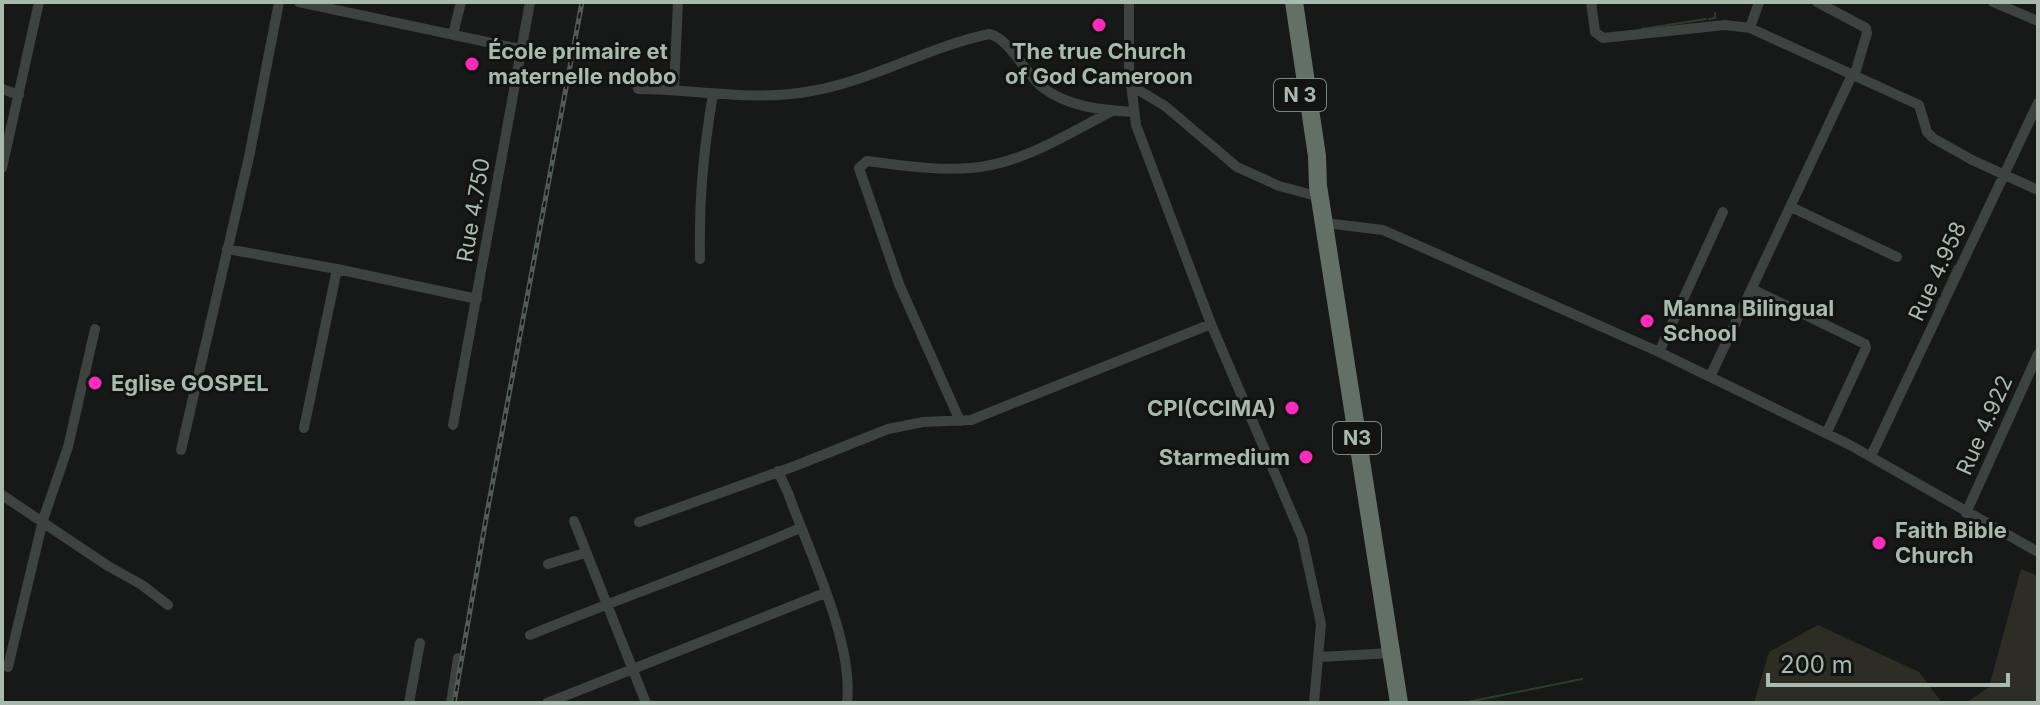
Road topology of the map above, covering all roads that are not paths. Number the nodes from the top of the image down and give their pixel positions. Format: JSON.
{"nodes":[{"id":1,"x":39,"y":2,"type":"edge"},
{"id":2,"x":279,"y":2,"type":"edge"},
{"id":3,"x":299,"y":2,"type":"edge"},
{"id":4,"x":461,"y":2,"type":"edge"},
{"id":5,"x":530,"y":2,"type":"edge"},
{"id":6,"x":678,"y":2,"type":"edge"},
{"id":7,"x":1129,"y":2,"type":"edge"},
{"id":8,"x":1287,"y":2,"type":"edge"},
{"id":9,"x":1294,"y":2,"type":"edge"},
{"id":10,"x":1591,"y":2,"type":"edge"},
{"id":11,"x":1759,"y":2,"type":"edge"},
{"id":12,"x":1817,"y":2,"type":"edge"},
{"id":13,"x":1993,"y":2,"type":"edge"},
{"id":14,"x":2038,"y":21,"type":"edge"},
{"id":15,"x":1750,"y":28,"type":"junction"},
{"id":16,"x":453,"y":34,"type":"junction"},
{"id":17,"x":520,"y":49,"type":"junction"},
{"id":18,"x":1853,"y":76,"type":"junction"},
{"id":19,"x":1130,"y":85,"type":"junction"},
{"id":20,"x":2,"y":89,"type":"edge"},
{"id":21,"x":638,"y":89,"type":"dead end"},
{"id":22,"x":674,"y":89,"type":"junction"},
{"id":23,"x":713,"y":94,"type":"junction"},
{"id":24,"x":19,"y":95,"type":"junction"},
{"id":25,"x":2038,"y":103,"type":"edge"},
{"id":26,"x":1112,"y":111,"type":"junction"},
{"id":27,"x":1133,"y":112,"type":"junction"},
{"id":28,"x":2,"y":168,"type":"edge"},
{"id":29,"x":2004,"y":174,"type":"junction"},
{"id":30,"x":2038,"y":190,"type":"edge"},
{"id":31,"x":1319,"y":191,"type":"junction"},
{"id":32,"x":1791,"y":207,"type":"junction"},
{"id":33,"x":1723,"y":212,"type":"dead end"},
{"id":34,"x":1325,"y":223,"type":"junction"},
{"id":35,"x":227,"y":249,"type":"junction"},
{"id":36,"x":1897,"y":257,"type":"dead end"},
{"id":37,"x":700,"y":259,"type":"dead end"},
{"id":38,"x":337,"y":269,"type":"junction"},
{"id":39,"x":1752,"y":289,"type":"junction"},
{"id":40,"x":477,"y":299,"type":"junction"},
{"id":41,"x":1211,"y":324,"type":"junction"},
{"id":42,"x":95,"y":329,"type":"dead end"},
{"id":43,"x":1659,"y":352,"type":"junction"},
{"id":44,"x":2038,"y":354,"type":"edge"},
{"id":45,"x":1710,"y":377,"type":"junction"},
{"id":46,"x":2032,"y":380,"type":"edge"},
{"id":47,"x":960,"y":421,"type":"junction"},
{"id":48,"x":453,"y":425,"type":"dead end"},
{"id":49,"x":304,"y":428,"type":"dead end"},
{"id":50,"x":1827,"y":432,"type":"junction"},
{"id":51,"x":181,"y":450,"type":"dead end"},
{"id":52,"x":1871,"y":456,"type":"junction"},
{"id":53,"x":778,"y":471,"type":"junction"},
{"id":54,"x":2,"y":495,"type":"edge"},
{"id":55,"x":1966,"y":513,"type":"junction"},
{"id":56,"x":43,"y":520,"type":"junction"},
{"id":57,"x":574,"y":521,"type":"dead end"},
{"id":58,"x":639,"y":522,"type":"dead end"},
{"id":59,"x":800,"y":528,"type":"junction"},
{"id":60,"x":2038,"y":552,"type":"edge"},
{"id":61,"x":585,"y":553,"type":"junction"},
{"id":62,"x":548,"y":564,"type":"dead end"},
{"id":63,"x":825,"y":593,"type":"junction"},
{"id":64,"x":606,"y":603,"type":"junction"},
{"id":65,"x":168,"y":605,"type":"dead end"},
{"id":66,"x":530,"y":635,"type":"dead end"},
{"id":67,"x":420,"y":643,"type":"dead end"},
{"id":68,"x":1392,"y":653,"type":"junction"},
{"id":69,"x":1320,"y":657,"type":"junction"},
{"id":70,"x":458,"y":658,"type":"dead end"},
{"id":71,"x":8,"y":667,"type":"dead end"},
{"id":72,"x":634,"y":669,"type":"junction"},
{"id":73,"x":409,"y":703,"type":"edge"},
{"id":74,"x":451,"y":703,"type":"edge"},
{"id":75,"x":547,"y":703,"type":"edge"},
{"id":76,"x":646,"y":703,"type":"edge"},
{"id":77,"x":847,"y":703,"type":"edge"},
{"id":78,"x":1314,"y":703,"type":"edge"},
{"id":79,"x":1399,"y":703,"type":"edge"}],
"edges":[{"from":1,"to":24,"type":"street"},
{"from":2,"to":35,"type":"street"},
{"from":3,"to":16,"type":"street"},
{"from":4,"to":16,"type":"street"},
{"from":5,"to":17,"type":"street","name":"Rue 4.750"},
{"from":6,"to":22,"type":"street"},
{"from":7,"to":19,"type":"street"},
{"from":8,"to":31,"type":"highway","number":"N 3"},
{"from":9,"to":31,"type":"highway","number":"N 3"},
{"from":10,"to":15,"type":"street"},
{"from":11,"to":15,"type":"street"},
{"from":12,"to":18,"type":"street"},
{"from":13,"to":14,"type":"street"},
{"from":15,"to":18,"type":"street"},
{"from":16,"to":17,"type":"street"},
{"from":17,"to":40,"type":"street","name":"Rue 4.750"},
{"from":18,"to":29,"type":"street"},
{"from":18,"to":32,"type":"street"},
{"from":19,"to":27,"type":"street"},
{"from":19,"to":31,"type":"street"},
{"from":20,"to":24,"type":"street"},
{"from":21,"to":22,"type":"street"},
{"from":22,"to":23,"type":"street"},
{"from":23,"to":26,"type":"street"},
{"from":23,"to":37,"type":"street"},
{"from":24,"to":28,"type":"street"},
{"from":25,"to":29,"type":"street","name":"Rue 4.958"},
{"from":26,"to":27,"type":"street"},
{"from":26,"to":47,"type":"street"},
{"from":27,"to":41,"type":"street"},
{"from":29,"to":30,"type":"street"},
{"from":29,"to":52,"type":"street","name":"Rue 4.958"},
{"from":31,"to":34,"type":"highway","number":"N 3"},
{"from":32,"to":36,"type":"street"},
{"from":32,"to":39,"type":"street"},
{"from":33,"to":43,"type":"street"},
{"from":34,"to":43,"type":"street"},
{"from":34,"to":68,"type":"highway","number":"N3"},
{"from":35,"to":38,"type":"street"},
{"from":35,"to":51,"type":"street"},
{"from":38,"to":40,"type":"street"},
{"from":38,"to":49,"type":"street"},
{"from":39,"to":45,"type":"street"},
{"from":39,"to":50,"type":"street"},
{"from":40,"to":48,"type":"street","name":"Rue 4.750"},
{"from":41,"to":47,"type":"street"},
{"from":41,"to":69,"type":"street"},
{"from":42,"to":56,"type":"street"},
{"from":43,"to":45,"type":"street"},
{"from":44,"to":46,"type":"street","name":"Rue 4.922"},
{"from":45,"to":50,"type":"street"},
{"from":46,"to":55,"type":"street","name":"Rue 4.922"},
{"from":47,"to":53,"type":"street"},
{"from":50,"to":52,"type":"street"},
{"from":52,"to":55,"type":"street"},
{"from":53,"to":58,"type":"street"},
{"from":53,"to":59,"type":"street"},
{"from":54,"to":56,"type":"street"},
{"from":55,"to":60,"type":"street"},
{"from":56,"to":65,"type":"street"},
{"from":56,"to":71,"type":"street"},
{"from":57,"to":61,"type":"street"},
{"from":59,"to":63,"type":"street"},
{"from":59,"to":64,"type":"street"},
{"from":61,"to":62,"type":"street"},
{"from":61,"to":64,"type":"street"},
{"from":63,"to":72,"type":"street"},
{"from":63,"to":77,"type":"street"},
{"from":64,"to":66,"type":"street"},
{"from":64,"to":72,"type":"street"},
{"from":67,"to":73,"type":"street"},
{"from":68,"to":69,"type":"street"},
{"from":68,"to":79,"type":"highway"},
{"from":69,"to":78,"type":"street"},
{"from":70,"to":74,"type":"street"},
{"from":72,"to":75,"type":"street"},
{"from":72,"to":76,"type":"street"}]}
